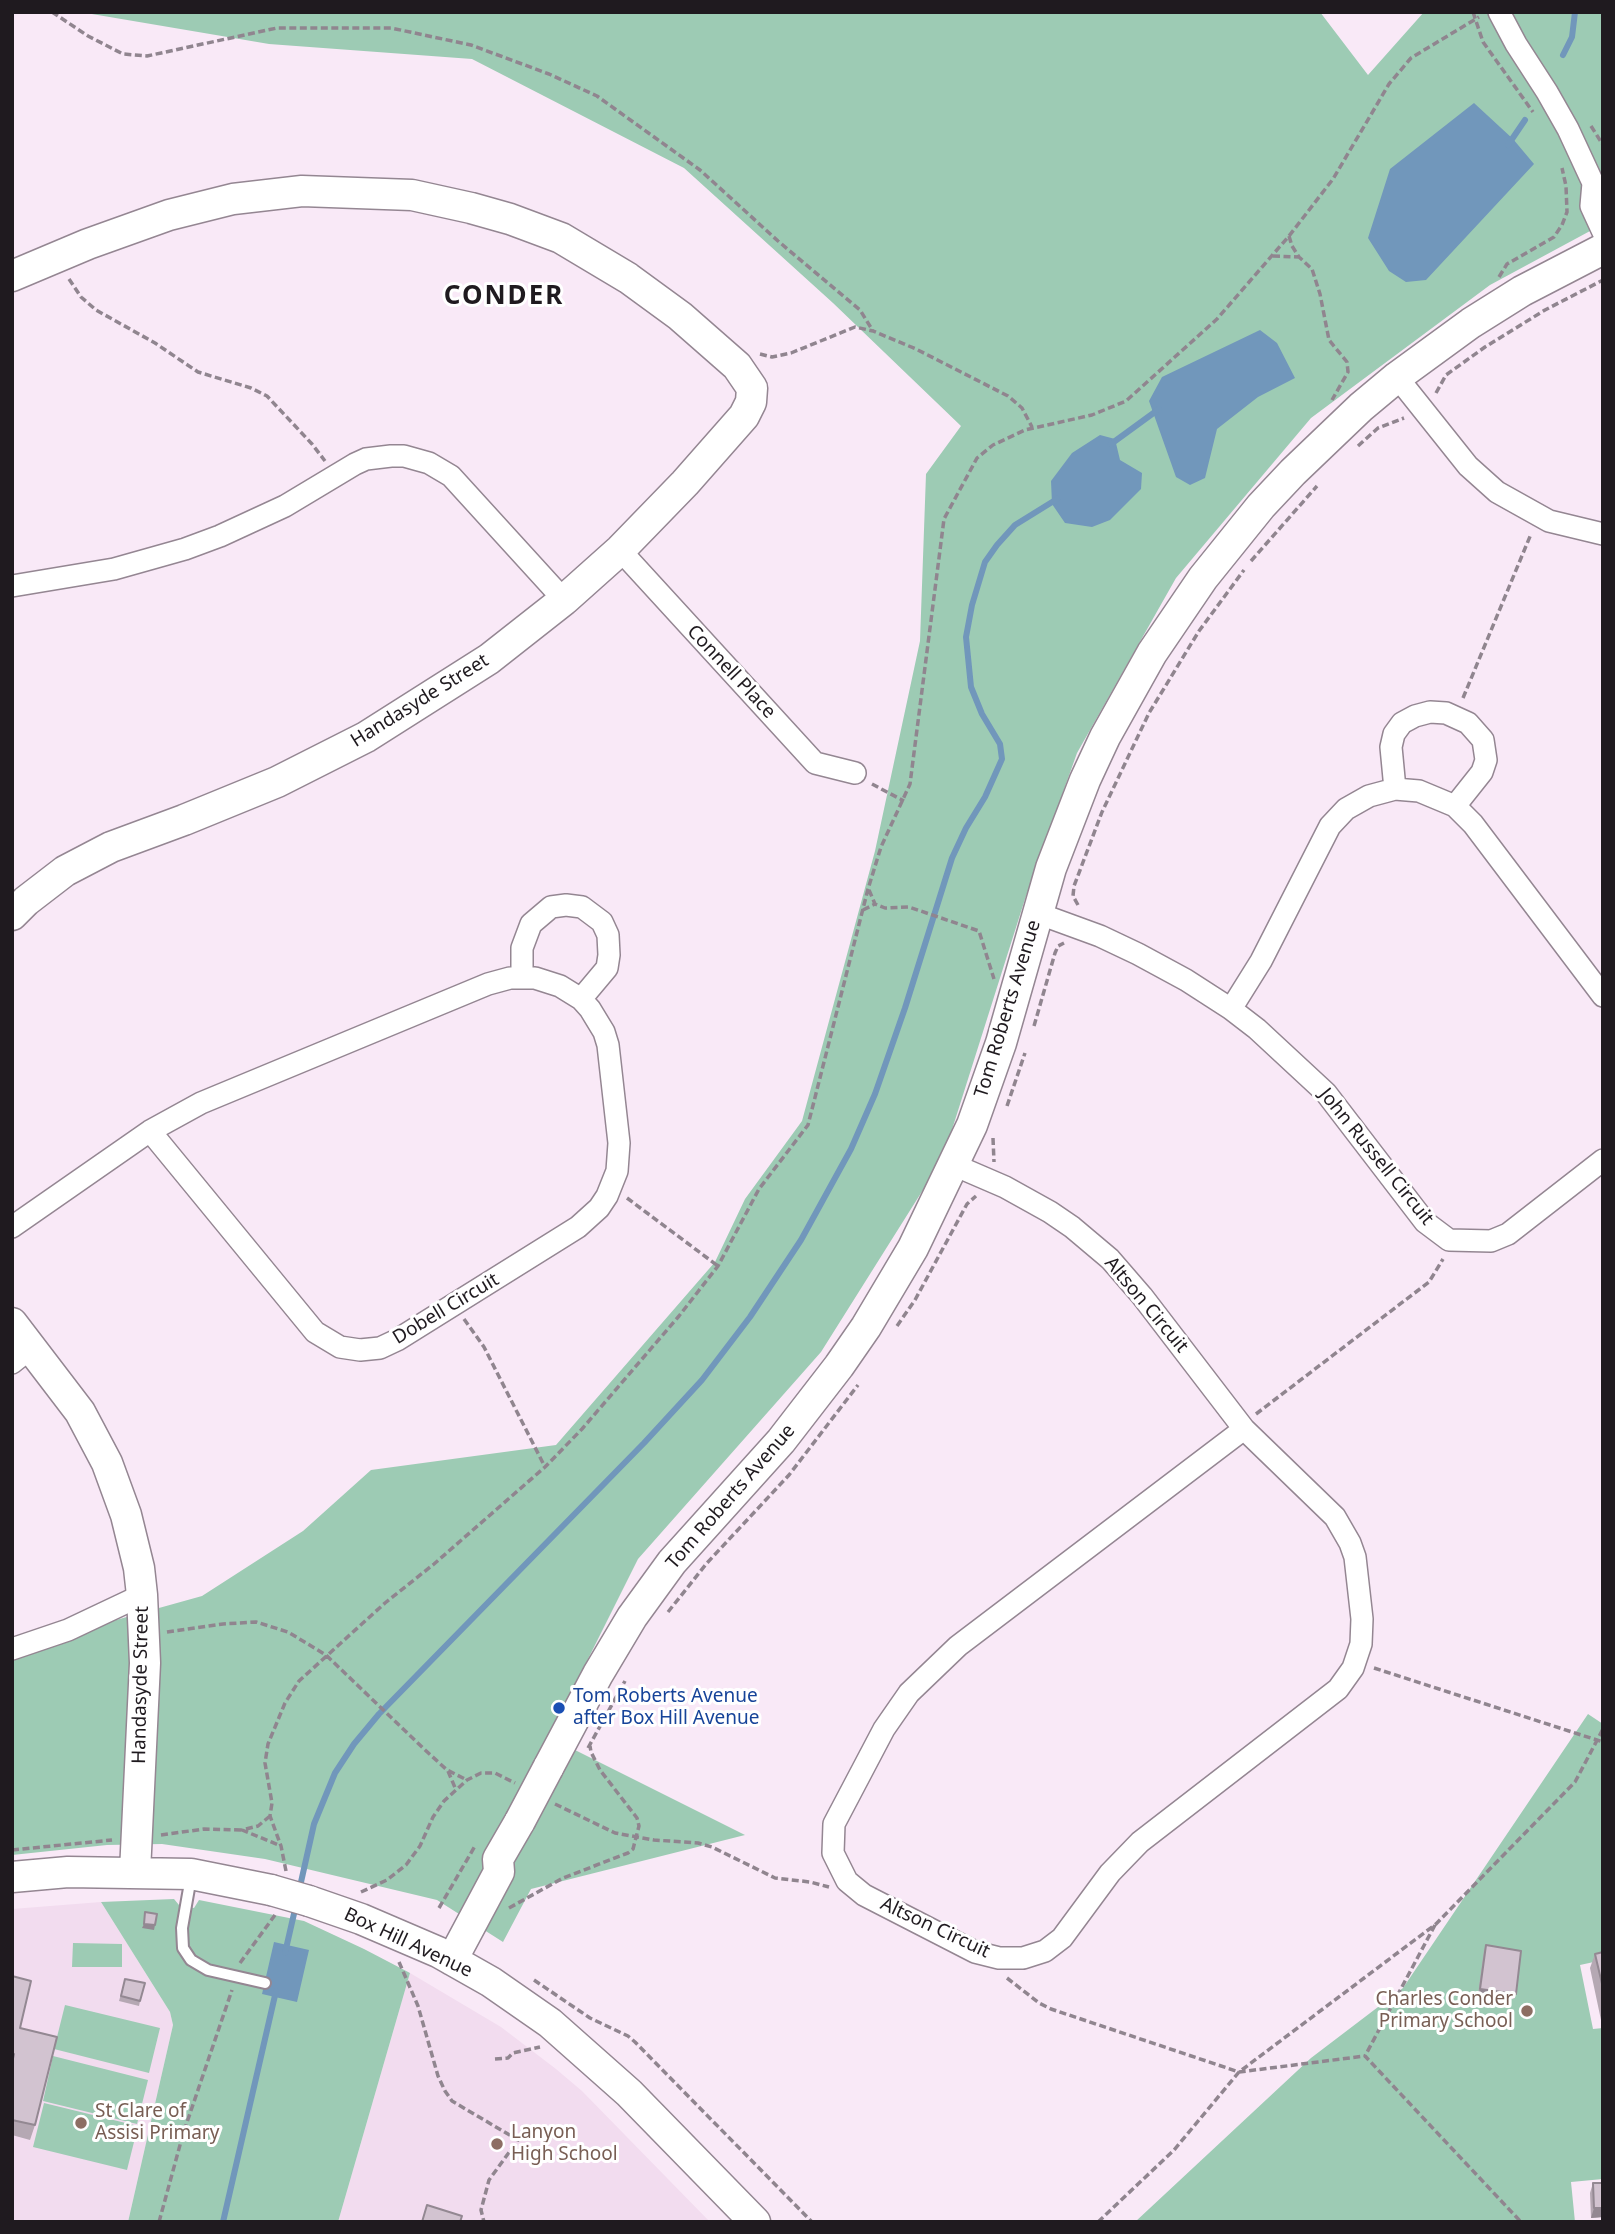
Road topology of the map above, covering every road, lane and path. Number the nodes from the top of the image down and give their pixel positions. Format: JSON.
{"nodes":[{"id":1,"x":52,"y":12,"type":"edge"},
{"id":2,"x":1473,"y":12,"type":"edge"},
{"id":3,"x":1491,"y":14,"type":"edge"},
{"id":4,"x":1474,"y":19,"type":"junction"},
{"id":5,"x":1534,"y":114,"type":"dead end"},
{"id":6,"x":1560,"y":162,"type":"dead end"},
{"id":7,"x":1598,"y":187,"type":"edge"},
{"id":8,"x":1603,"y":232,"type":"edge"},
{"id":9,"x":1289,"y":236,"type":"junction"},
{"id":10,"x":1603,"y":249,"type":"edge"},
{"id":11,"x":1271,"y":257,"type":"junction"},
{"id":12,"x":1300,"y":257,"type":"junction"},
{"id":13,"x":64,"y":271,"type":"dead end"},
{"id":14,"x":12,"y":276,"type":"edge"},
{"id":15,"x":1603,"y":280,"type":"edge"},
{"id":16,"x":1497,"y":284,"type":"dead end"},
{"id":17,"x":873,"y":331,"type":"junction"},
{"id":18,"x":752,"y":349,"type":"dead end"},
{"id":19,"x":1397,"y":377,"type":"junction"},
{"id":20,"x":1331,"y":399,"type":"dead end"},
{"id":21,"x":1424,"y":410,"type":"junction"},
{"id":22,"x":1032,"y":427,"type":"junction"},
{"id":23,"x":1356,"y":449,"type":"dead end"},
{"id":24,"x":335,"y":477,"type":"junction"},
{"id":25,"x":1321,"y":482,"type":"dead end"},
{"id":26,"x":1539,"y":516,"type":"junction"},
{"id":27,"x":1603,"y":534,"type":"edge"},
{"id":28,"x":620,"y":550,"type":"junction"},
{"id":29,"x":12,"y":586,"type":"edge"},
{"id":30,"x":564,"y":600,"type":"junction"},
{"id":31,"x":1456,"y":717,"type":"junction"},
{"id":32,"x":855,"y":773,"type":"joint"},
{"id":33,"x":1395,"y":789,"type":"junction"},
{"id":34,"x":904,"y":800,"type":"junction"},
{"id":35,"x":1455,"y":806,"type":"junction"},
{"id":36,"x":868,"y":889,"type":"junction"},
{"id":37,"x":875,"y":904,"type":"junction"},
{"id":38,"x":863,"y":910,"type":"junction"},
{"id":39,"x":1037,"y":913,"type":"junction"},
{"id":40,"x":12,"y":915,"type":"edge"},
{"id":41,"x":1078,"y":927,"type":"junction"},
{"id":42,"x":522,"y":977,"type":"junction"},
{"id":43,"x":996,"y":988,"type":"dead end"},
{"id":44,"x":1603,"y":996,"type":"edge"},
{"id":45,"x":581,"y":999,"type":"junction"},
{"id":46,"x":1231,"y":1009,"type":"junction"},
{"id":47,"x":1031,"y":1033,"type":"dead end"},
{"id":48,"x":1028,"y":1046,"type":"dead end"},
{"id":49,"x":1003,"y":1116,"type":"dead end"},
{"id":50,"x":998,"y":1127,"type":"dead end"},
{"id":51,"x":150,"y":1131,"type":"junction"},
{"id":52,"x":1603,"y":1160,"type":"edge"},
{"id":53,"x":954,"y":1165,"type":"junction"},
{"id":54,"x":992,"y":1181,"type":"junction"},
{"id":55,"x":610,"y":1188,"type":"junction"},
{"id":56,"x":12,"y":1227,"type":"edge"},
{"id":57,"x":1449,"y":1240,"type":"junction"},
{"id":58,"x":718,"y":1266,"type":"junction"},
{"id":59,"x":454,"y":1304,"type":"junction"},
{"id":60,"x":12,"y":1322,"type":"edge"},
{"id":61,"x":893,"y":1333,"type":"dead end"},
{"id":62,"x":22,"y":1355,"type":"edge"},
{"id":63,"x":863,"y":1377,"type":"dead end"},
{"id":64,"x":1244,"y":1429,"type":"junction"},
{"id":65,"x":545,"y":1468,"type":"junction"},
{"id":66,"x":142,"y":1595,"type":"junction"},
{"id":67,"x":667,"y":1614,"type":"dead end"},
{"id":68,"x":155,"y":1634,"type":"dead end"},
{"id":69,"x":12,"y":1649,"type":"edge"},
{"id":70,"x":326,"y":1655,"type":"junction"},
{"id":71,"x":1355,"y":1663,"type":"junction"},
{"id":72,"x":628,"y":1675,"type":"dead end"},
{"id":73,"x":1603,"y":1729,"type":"edge"},
{"id":74,"x":1597,"y":1740,"type":"junction"},
{"id":75,"x":1603,"y":1742,"type":"edge"},
{"id":76,"x":590,"y":1746,"type":"junction"},
{"id":77,"x":582,"y":1755,"type":"dead end"},
{"id":78,"x":447,"y":1770,"type":"junction"},
{"id":79,"x":467,"y":1780,"type":"junction"},
{"id":80,"x":519,"y":1785,"type":"dead end"},
{"id":81,"x":456,"y":1790,"type":"junction"},
{"id":82,"x":553,"y":1803,"type":"dead end"},
{"id":83,"x":270,"y":1816,"type":"junction"},
{"id":84,"x":636,"y":1837,"type":"junction"},
{"id":85,"x":281,"y":1846,"type":"junction"},
{"id":86,"x":491,"y":1848,"type":"junction"},
{"id":87,"x":135,"y":1872,"type":"junction"},
{"id":88,"x":191,"y":1874,"type":"junction"},
{"id":89,"x":12,"y":1877,"type":"edge"},
{"id":90,"x":828,"y":1887,"type":"dead end"},
{"id":91,"x":278,"y":1892,"type":"junction"},
{"id":92,"x":361,"y":1892,"type":"dead end"},
{"id":93,"x":439,"y":1908,"type":"dead end"},
{"id":94,"x":499,"y":1914,"type":"dead end"},
{"id":95,"x":1436,"y":1924,"type":"junction"},
{"id":96,"x":445,"y":1956,"type":"junction"},
{"id":97,"x":399,"y":1962,"type":"dead end"},
{"id":98,"x":1000,"y":1972,"type":"dead end"},
{"id":99,"x":236,"y":1976,"type":"junction"},
{"id":100,"x":530,"y":1978,"type":"dead end"},
{"id":101,"x":265,"y":1983,"type":"dead end"},
{"id":102,"x":1365,"y":2056,"type":"junction"},
{"id":103,"x":1239,"y":2072,"type":"junction"},
{"id":104,"x":159,"y":2222,"type":"edge"},
{"id":105,"x":484,"y":2222,"type":"edge"},
{"id":106,"x":755,"y":2222,"type":"edge"},
{"id":107,"x":811,"y":2222,"type":"edge"},
{"id":108,"x":1098,"y":2222,"type":"edge"},
{"id":109,"x":1521,"y":2222,"type":"edge"}],
"edges":[{"from":1,"to":17,"type":"path"},
{"from":2,"to":4,"type":"path"},
{"from":3,"to":4,"type":"path"},
{"from":3,"to":7,"type":"street"},
{"from":4,"to":5,"type":"path"},
{"from":4,"to":9,"type":"path"},
{"from":6,"to":16,"type":"path"},
{"from":7,"to":8,"type":"street"},
{"from":9,"to":11,"type":"path"},
{"from":9,"to":12,"type":"path"},
{"from":10,"to":19,"type":"street","name":"Tom Roberts Avenue"},
{"from":11,"to":12,"type":"path"},
{"from":11,"to":22,"type":"path"},
{"from":12,"to":20,"type":"path"},
{"from":13,"to":24,"type":"path"},
{"from":14,"to":28,"type":"street","name":"Handasyde Street"},
{"from":15,"to":21,"type":"path"},
{"from":17,"to":18,"type":"path"},
{"from":17,"to":22,"type":"path"},
{"from":19,"to":21,"type":"street"},
{"from":19,"to":39,"type":"street","name":"Tom Roberts Avenue"},
{"from":21,"to":23,"type":"path"},
{"from":21,"to":26,"type":"street"},
{"from":22,"to":34,"type":"path"},
{"from":24,"to":29,"type":"street"},
{"from":24,"to":30,"type":"street"},
{"from":25,"to":41,"type":"path"},
{"from":26,"to":27,"type":"street"},
{"from":26,"to":31,"type":"path"},
{"from":28,"to":30,"type":"street","name":"Handasyde Street"},
{"from":28,"to":32,"type":"street","name":"Connell Place"},
{"from":30,"to":40,"type":"street","name":"Handasyde Street"},
{"from":31,"to":33,"type":"street"},
{"from":31,"to":35,"type":"street"},
{"from":32,"to":34,"type":"path"},
{"from":33,"to":35,"type":"street"},
{"from":33,"to":46,"type":"street"},
{"from":34,"to":36,"type":"path"},
{"from":35,"to":44,"type":"street"},
{"from":36,"to":37,"type":"path"},
{"from":36,"to":38,"type":"path"},
{"from":37,"to":38,"type":"path"},
{"from":37,"to":43,"type":"path"},
{"from":38,"to":58,"type":"path"},
{"from":39,"to":41,"type":"street","name":"John Russell Circuit"},
{"from":39,"to":53,"type":"street","name":"Tom Roberts Avenue"},
{"from":41,"to":46,"type":"street","name":"John Russell Circuit"},
{"from":41,"to":47,"type":"path"},
{"from":42,"to":45,"type":"street","name":"Dobell Circuit"},
{"from":42,"to":45,"type":"street"},
{"from":42,"to":51,"type":"street","name":"Dobell Circuit"},
{"from":45,"to":55,"type":"street","name":"Dobell Circuit"},
{"from":46,"to":57,"type":"street","name":"John Russell Circuit"},
{"from":48,"to":49,"type":"path"},
{"from":50,"to":54,"type":"path"},
{"from":51,"to":56,"type":"street","name":"Dobell Circuit"},
{"from":51,"to":59,"type":"street","name":"Dobell Circuit"},
{"from":52,"to":57,"type":"street","name":"John Russell Circuit"},
{"from":53,"to":54,"type":"street","name":"Altson Circuit"},
{"from":53,"to":86,"type":"street","name":"Tom Roberts Avenue","bridge":true},
{"from":54,"to":61,"type":"path"},
{"from":54,"to":64,"type":"street","name":"Altson Circuit"},
{"from":55,"to":58,"type":"path"},
{"from":55,"to":59,"type":"street","name":"Dobell Circuit"},
{"from":57,"to":64,"type":"path"},
{"from":58,"to":65,"type":"path"},
{"from":59,"to":65,"type":"path"},
{"from":60,"to":62,"type":"street","name":"Handasyde Street"},
{"from":62,"to":66,"type":"street","name":"Handasyde Street"},
{"from":63,"to":67,"type":"path"},
{"from":64,"to":71,"type":"street","name":"Altson Circuit"},
{"from":64,"to":71,"type":"street","name":"Altson Circuit"},
{"from":65,"to":70,"type":"path"},
{"from":66,"to":69,"type":"street"},
{"from":66,"to":87,"type":"street","name":"Handasyde Street"},
{"from":68,"to":70,"type":"path"},
{"from":70,"to":78,"type":"path"},
{"from":70,"to":83,"type":"path"},
{"from":71,"to":74,"type":"path"},
{"from":72,"to":76,"type":"path"},
{"from":73,"to":74,"type":"path"},
{"from":74,"to":75,"type":"path"},
{"from":74,"to":95,"type":"path"},
{"from":76,"to":77,"type":"path"},
{"from":76,"to":84,"type":"path"},
{"from":78,"to":79,"type":"path"},
{"from":78,"to":81,"type":"path"},
{"from":79,"to":80,"type":"path"},
{"from":79,"to":81,"type":"path"},
{"from":81,"to":92,"type":"path"},
{"from":82,"to":84,"type":"path"},
{"from":83,"to":85,"type":"path"},
{"from":83,"to":85,"type":"path"},
{"from":84,"to":90,"type":"path"},
{"from":84,"to":94,"type":"path"},
{"from":85,"to":91,"type":"path"},
{"from":86,"to":93,"type":"path"},
{"from":86,"to":96,"type":"street","name":"Tom Roberts Avenue"},
{"from":87,"to":88,"type":"street","name":"Box Hill Avenue"},
{"from":87,"to":89,"type":"street","name":"Box Hill Avenue"},
{"from":88,"to":91,"type":"street","name":"Box Hill Avenue"},
{"from":88,"to":99,"type":"lane"},
{"from":91,"to":96,"type":"street","name":"Box Hill Avenue","bridge":true},
{"from":91,"to":99,"type":"path"},
{"from":95,"to":102,"type":"path"},
{"from":95,"to":103,"type":"path"},
{"from":96,"to":106,"type":"street","name":"Box Hill Avenue"},
{"from":97,"to":105,"type":"path"},
{"from":98,"to":103,"type":"path"},
{"from":99,"to":101,"type":"lane"},
{"from":99,"to":104,"type":"path"},
{"from":100,"to":107,"type":"path"},
{"from":102,"to":103,"type":"path"},
{"from":102,"to":109,"type":"path"},
{"from":103,"to":108,"type":"path"}]}
